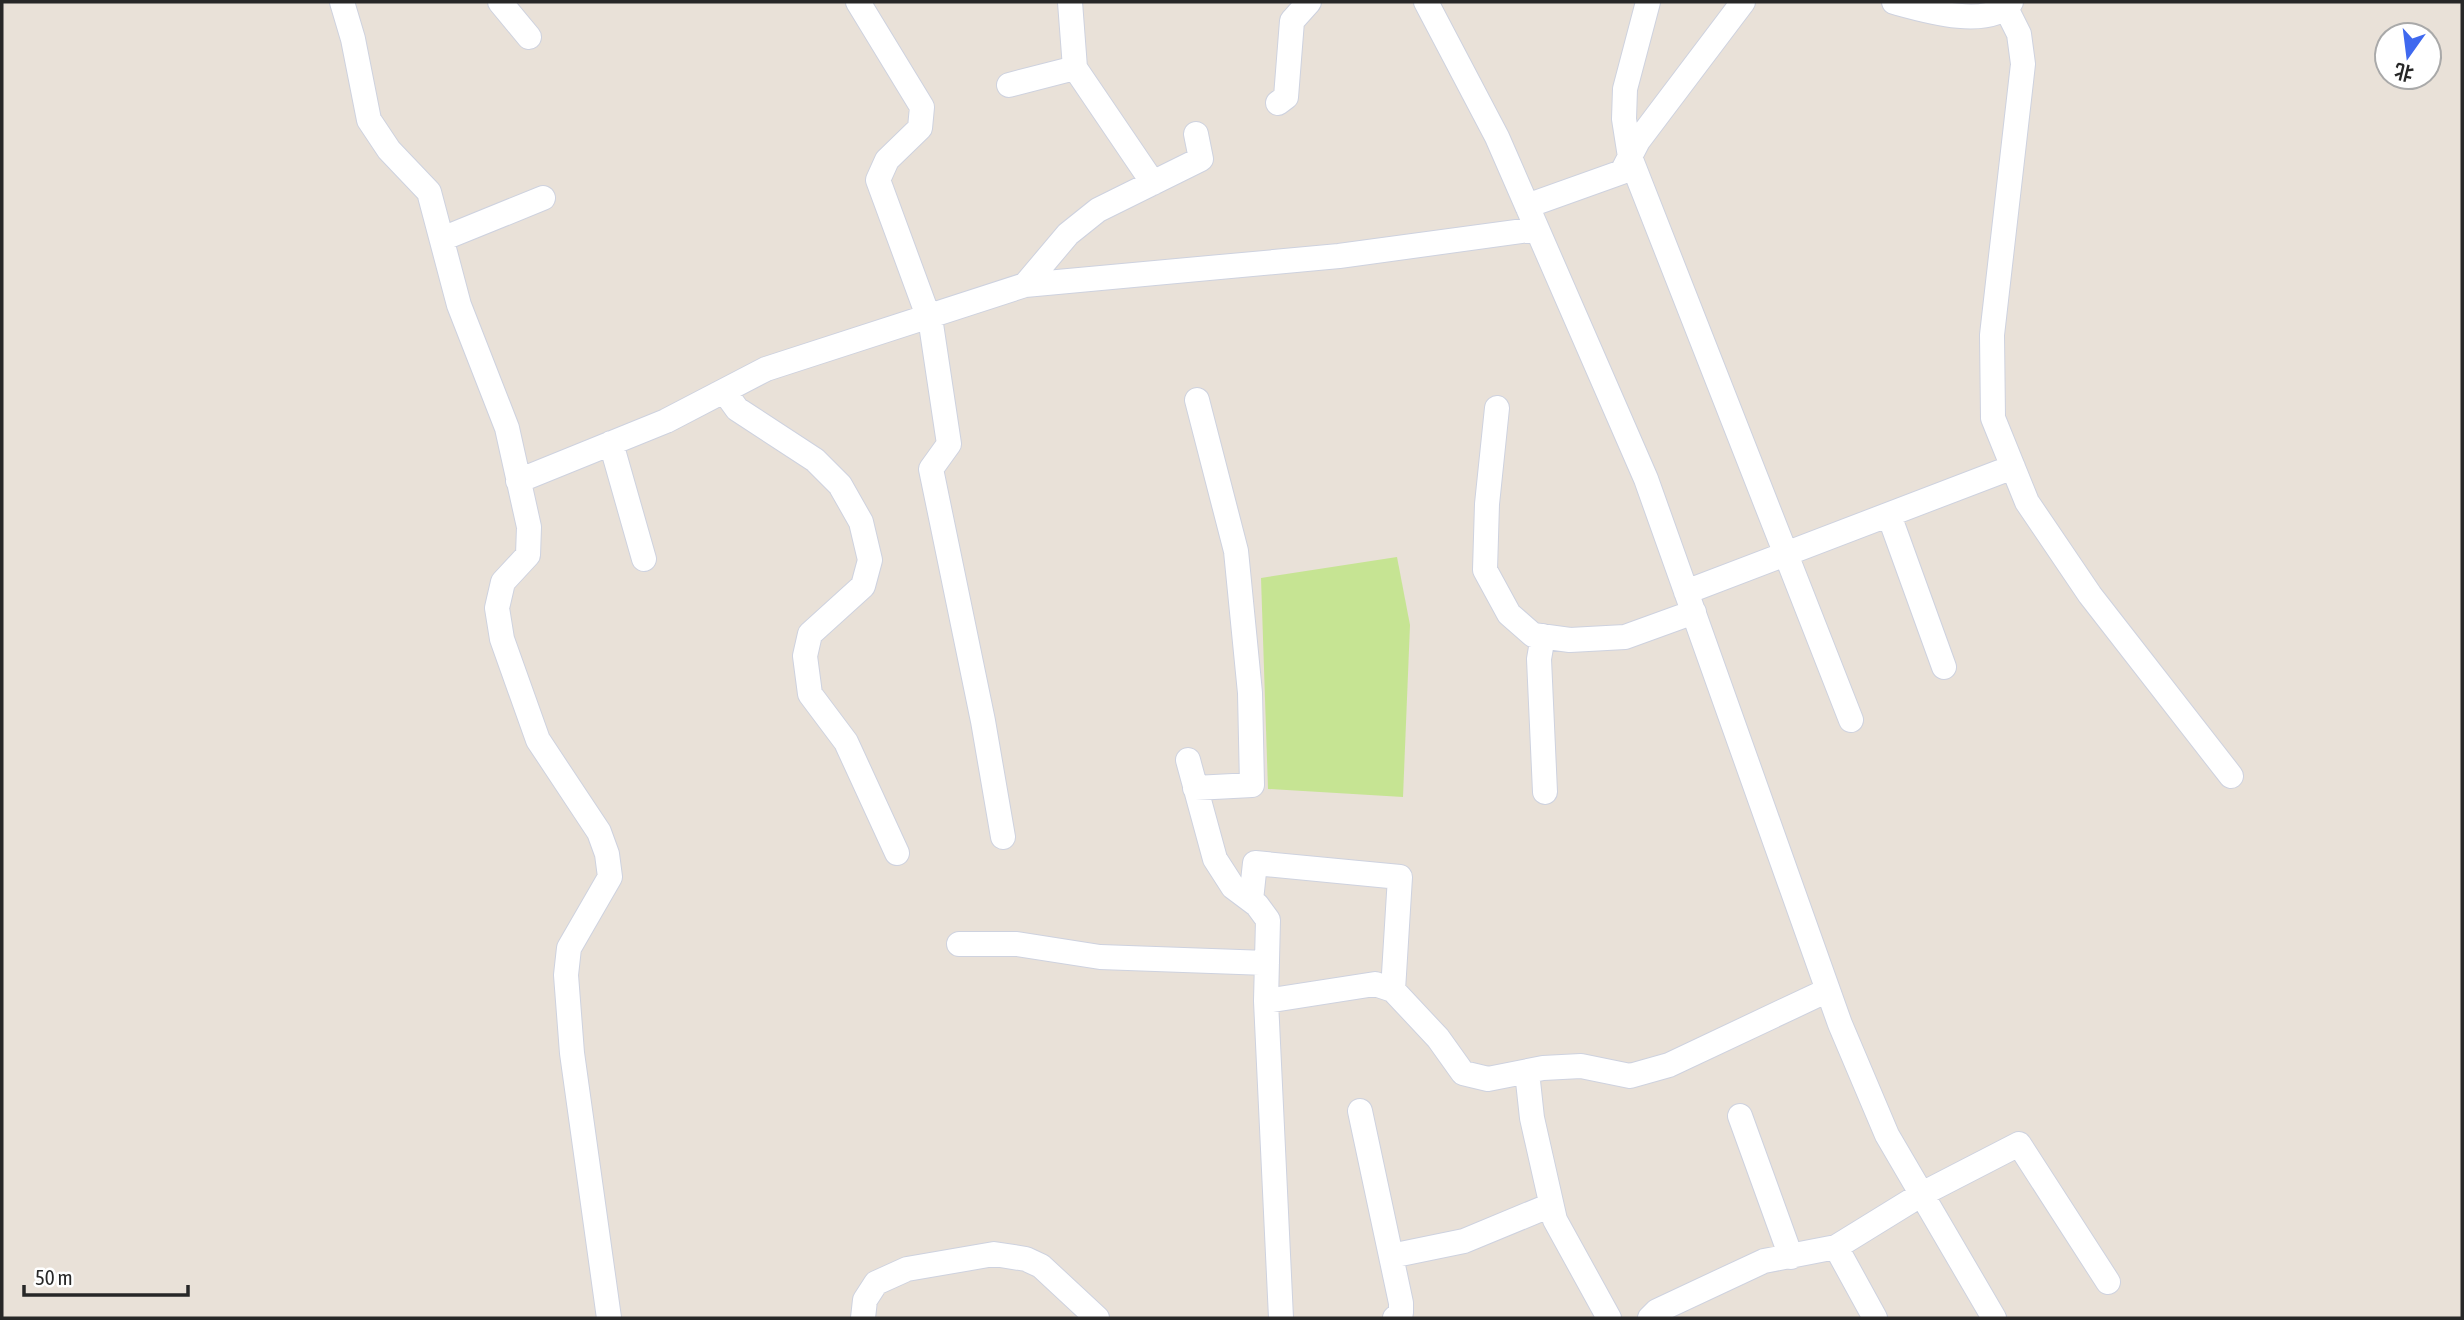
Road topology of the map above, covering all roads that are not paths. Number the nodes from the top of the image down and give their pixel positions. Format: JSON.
{"nodes":[{"id":1,"x":342,"y":2,"type":"edge"},
{"id":2,"x":500,"y":2,"type":"edge"},
{"id":3,"x":859,"y":2,"type":"edge"},
{"id":4,"x":1070,"y":2,"type":"edge"},
{"id":5,"x":1309,"y":2,"type":"edge"},
{"id":6,"x":1426,"y":2,"type":"edge"},
{"id":7,"x":1647,"y":2,"type":"edge"},
{"id":8,"x":1743,"y":2,"type":"edge"},
{"id":9,"x":1894,"y":2,"type":"edge"},
{"id":10,"x":2009,"y":5,"type":"edge"},
{"id":11,"x":529,"y":37,"type":"dead end"},
{"id":12,"x":1075,"y":68,"type":"junction"},
{"id":13,"x":1009,"y":85,"type":"dead end"},
{"id":14,"x":1278,"y":103,"type":"dead end"},
{"id":15,"x":1196,"y":134,"type":"dead end"},
{"id":16,"x":1630,"y":157,"type":"junction"},
{"id":17,"x":1153,"y":183,"type":"junction"},
{"id":18,"x":543,"y":198,"type":"dead end"},
{"id":19,"x":1527,"y":206,"type":"junction"},
{"id":20,"x":1537,"y":229,"type":"junction"},
{"id":21,"x":442,"y":239,"type":"junction"},
{"id":22,"x":1025,"y":285,"type":"junction"},
{"id":23,"x":928,"y":315,"type":"junction"},
{"id":24,"x":724,"y":391,"type":"junction"},
{"id":25,"x":1197,"y":400,"type":"dead end"},
{"id":26,"x":1497,"y":408,"type":"dead end"},
{"id":27,"x":611,"y":443,"type":"junction"},
{"id":28,"x":2013,"y":467,"type":"junction"},
{"id":29,"x":518,"y":481,"type":"junction"},
{"id":30,"x":1889,"y":515,"type":"junction"},
{"id":31,"x":1785,"y":553,"type":"junction"},
{"id":32,"x":644,"y":559,"type":"dead end"},
{"id":33,"x":1690,"y":602,"type":"junction"},
{"id":34,"x":1543,"y":636,"type":"junction"},
{"id":35,"x":1944,"y":667,"type":"dead end"},
{"id":36,"x":1851,"y":720,"type":"dead end"},
{"id":37,"x":1188,"y":760,"type":"dead end"},
{"id":38,"x":2231,"y":776,"type":"dead end"},
{"id":39,"x":1195,"y":788,"type":"junction"},
{"id":40,"x":1545,"y":792,"type":"dead end"},
{"id":41,"x":1003,"y":837,"type":"dead end"},
{"id":42,"x":897,"y":853,"type":"dead end"},
{"id":43,"x":1251,"y":900,"type":"junction"},
{"id":44,"x":959,"y":944,"type":"dead end"},
{"id":45,"x":1267,"y":963,"type":"junction"},
{"id":46,"x":1394,"y":990,"type":"junction"},
{"id":47,"x":1828,"y":990,"type":"junction"},
{"id":48,"x":1266,"y":1001,"type":"junction"},
{"id":49,"x":1527,"y":1072,"type":"junction"},
{"id":50,"x":1360,"y":1111,"type":"dead end"},
{"id":51,"x":1740,"y":1116,"type":"dead end"},
{"id":52,"x":1922,"y":1195,"type":"junction"},
{"id":53,"x":1550,"y":1205,"type":"junction"},
{"id":54,"x":1836,"y":1247,"type":"junction"},
{"id":55,"x":1391,"y":1256,"type":"junction"},
{"id":56,"x":1791,"y":1256,"type":"junction"},
{"id":57,"x":2108,"y":1282,"type":"dead end"},
{"id":58,"x":608,"y":1318,"type":"edge"},
{"id":59,"x":863,"y":1318,"type":"edge"},
{"id":60,"x":1097,"y":1318,"type":"edge"},
{"id":61,"x":1282,"y":1318,"type":"edge"},
{"id":62,"x":1395,"y":1318,"type":"edge"},
{"id":63,"x":1609,"y":1318,"type":"edge"},
{"id":64,"x":1650,"y":1318,"type":"edge"},
{"id":65,"x":1875,"y":1318,"type":"edge"},
{"id":66,"x":1994,"y":1318,"type":"edge"}],
"edges":[{"from":1,"to":21,"type":"street"},
{"from":2,"to":11,"type":"street"},
{"from":3,"to":23,"type":"street"},
{"from":4,"to":12,"type":"street"},
{"from":5,"to":14,"type":"street"},
{"from":6,"to":19,"type":"street"},
{"from":7,"to":16,"type":"street"},
{"from":8,"to":16,"type":"street"},
{"from":9,"to":10,"type":"street"},
{"from":10,"to":28,"type":"street"},
{"from":12,"to":13,"type":"street"},
{"from":12,"to":17,"type":"street"},
{"from":15,"to":17,"type":"street"},
{"from":16,"to":19,"type":"street"},
{"from":16,"to":31,"type":"street"},
{"from":17,"to":22,"type":"street"},
{"from":18,"to":21,"type":"street"},
{"from":19,"to":20,"type":"street"},
{"from":20,"to":22,"type":"street"},
{"from":20,"to":33,"type":"street"},
{"from":21,"to":29,"type":"street"},
{"from":22,"to":23,"type":"street"},
{"from":23,"to":24,"type":"street"},
{"from":23,"to":41,"type":"street"},
{"from":24,"to":27,"type":"street"},
{"from":24,"to":42,"type":"street"},
{"from":25,"to":39,"type":"street"},
{"from":26,"to":34,"type":"street"},
{"from":27,"to":29,"type":"street"},
{"from":27,"to":32,"type":"street"},
{"from":28,"to":30,"type":"street"},
{"from":28,"to":38,"type":"street"},
{"from":29,"to":58,"type":"street"},
{"from":30,"to":31,"type":"street"},
{"from":30,"to":35,"type":"street"},
{"from":31,"to":33,"type":"street"},
{"from":31,"to":36,"type":"street"},
{"from":33,"to":34,"type":"street"},
{"from":33,"to":47,"type":"street"},
{"from":34,"to":40,"type":"street"},
{"from":37,"to":39,"type":"street"},
{"from":39,"to":43,"type":"street"},
{"from":43,"to":45,"type":"street"},
{"from":43,"to":46,"type":"street"},
{"from":44,"to":45,"type":"street"},
{"from":45,"to":48,"type":"street"},
{"from":46,"to":48,"type":"street"},
{"from":46,"to":49,"type":"street"},
{"from":47,"to":49,"type":"street"},
{"from":47,"to":52,"type":"street"},
{"from":48,"to":61,"type":"street"},
{"from":49,"to":53,"type":"street"},
{"from":50,"to":55,"type":"street"},
{"from":51,"to":56,"type":"street"},
{"from":52,"to":54,"type":"street"},
{"from":52,"to":57,"type":"street"},
{"from":52,"to":66,"type":"street"},
{"from":53,"to":55,"type":"street"},
{"from":53,"to":63,"type":"street"},
{"from":54,"to":56,"type":"street"},
{"from":54,"to":65,"type":"street"},
{"from":55,"to":62,"type":"street"},
{"from":56,"to":64,"type":"street"},
{"from":59,"to":60,"type":"street"}]}
